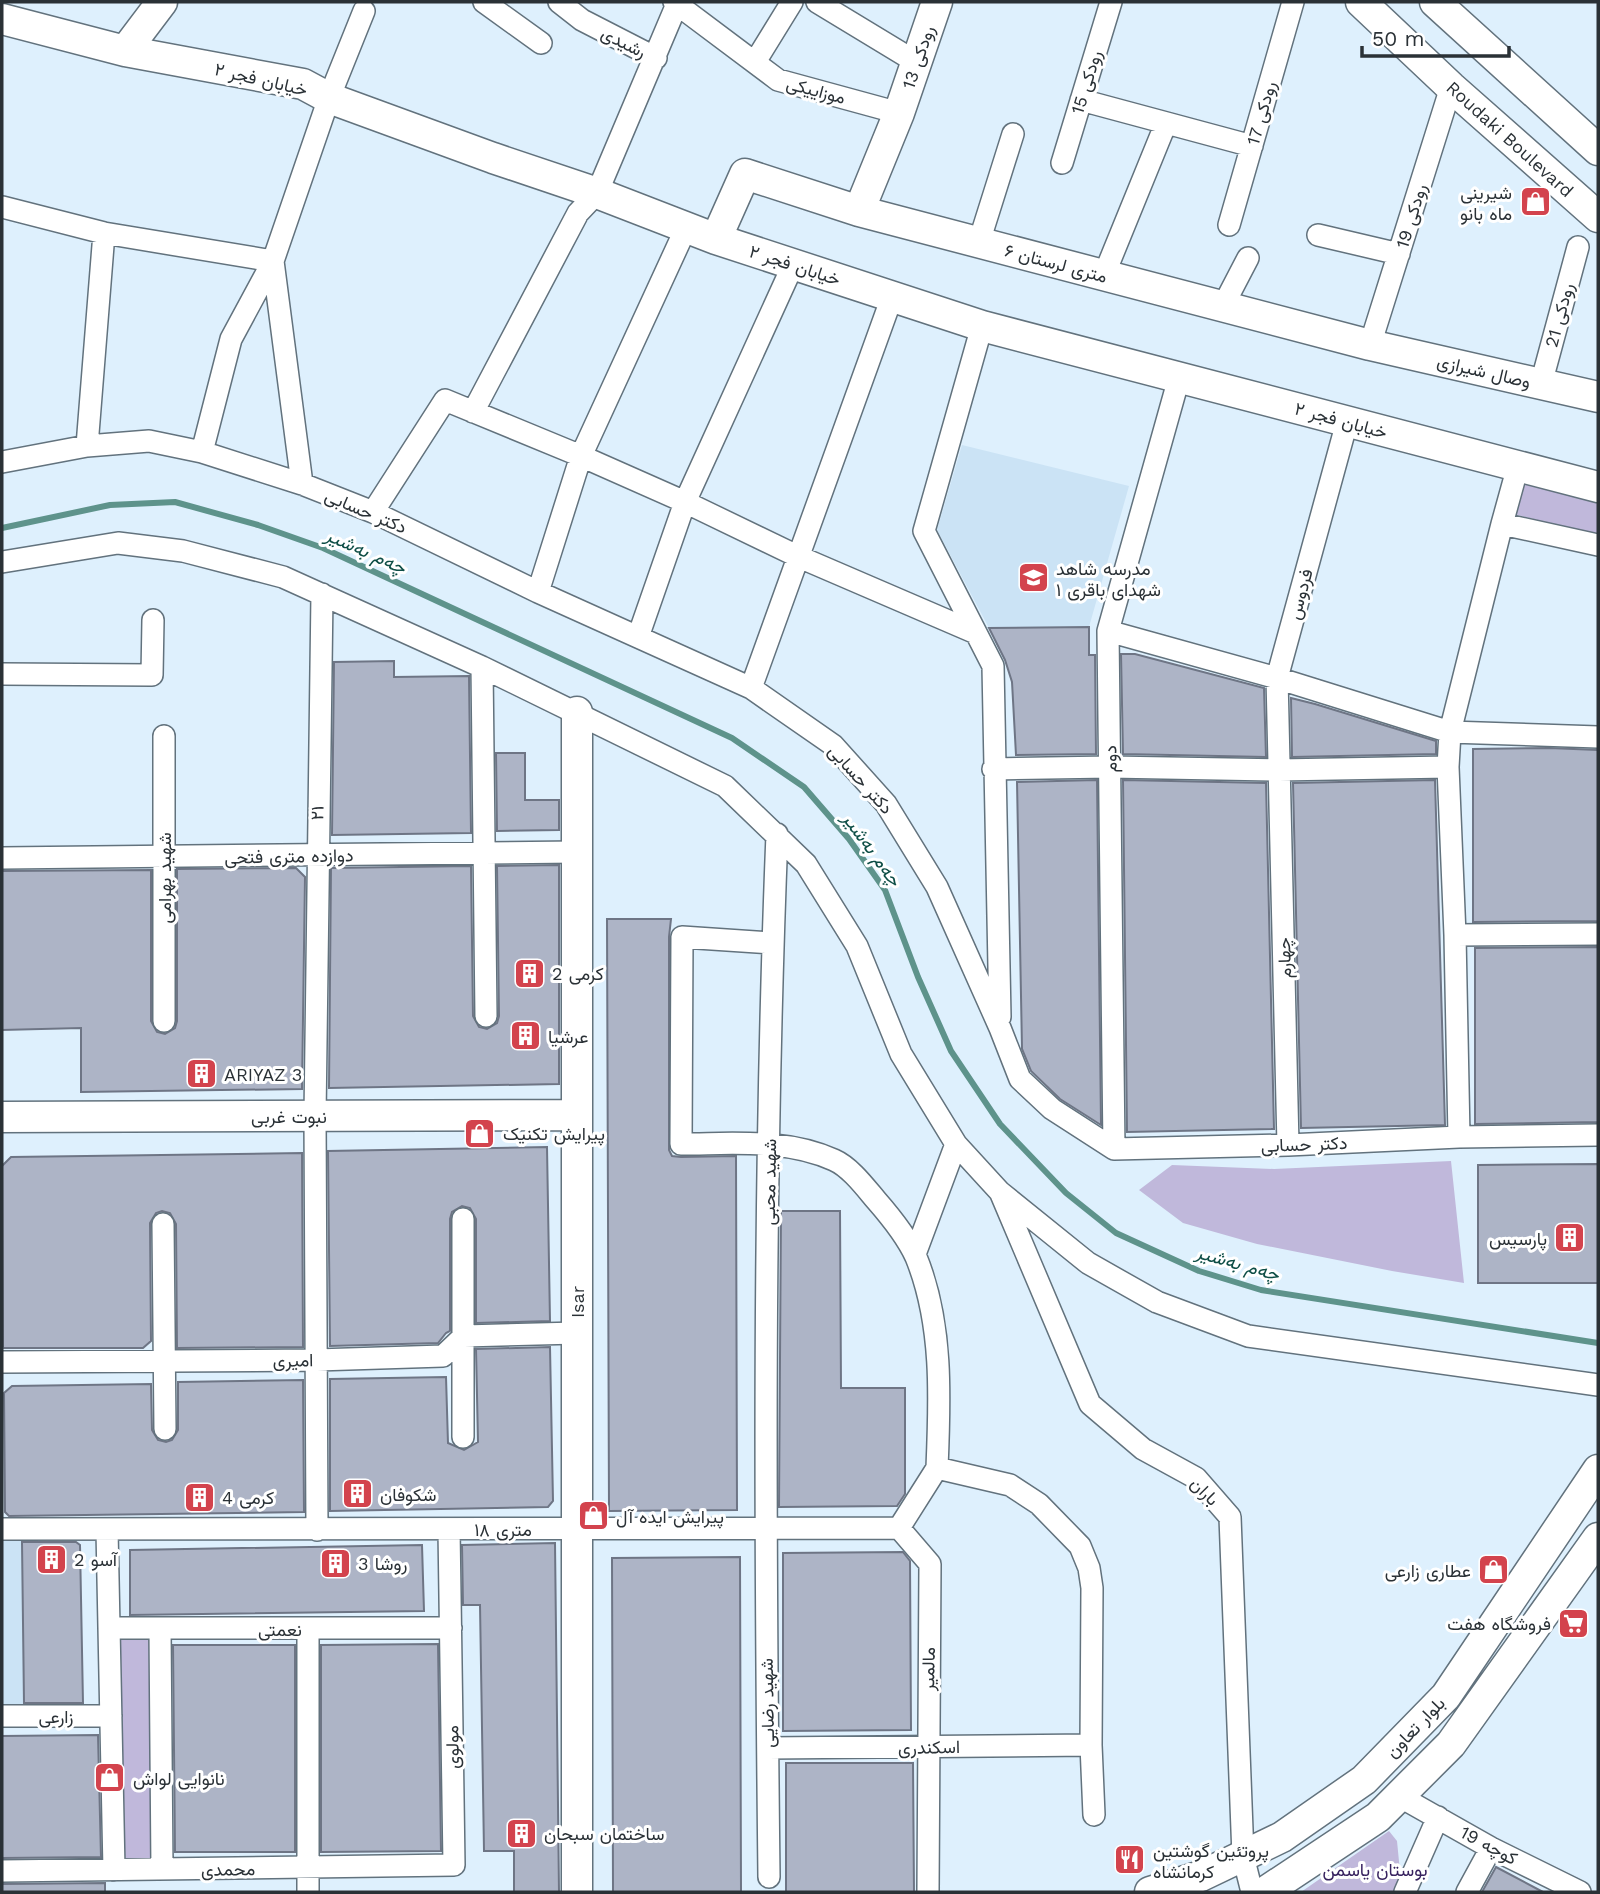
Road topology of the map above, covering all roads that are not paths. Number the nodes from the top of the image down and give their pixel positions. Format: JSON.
{"nodes":[{"id":1,"x":162,"y":2,"type":"edge"},
{"id":2,"x":484,"y":2,"type":"edge"},
{"id":3,"x":559,"y":2,"type":"edge"},
{"id":4,"x":792,"y":2,"type":"edge"},
{"id":5,"x":817,"y":2,"type":"edge"},
{"id":6,"x":937,"y":2,"type":"edge"},
{"id":7,"x":1111,"y":2,"type":"edge"},
{"id":8,"x":1293,"y":2,"type":"edge"},
{"id":9,"x":1361,"y":2,"type":"edge"},
{"id":10,"x":1434,"y":2,"type":"edge"},
{"id":11,"x":675,"y":3,"type":"edge"},
{"id":12,"x":365,"y":10,"type":"dead end"},
{"id":13,"x":2,"y":19,"type":"edge"},
{"id":14,"x":541,"y":43,"type":"dead end"},
{"id":15,"x":125,"y":51,"type":"junction"},
{"id":16,"x":656,"y":58,"type":"junction"},
{"id":17,"x":755,"y":62,"type":"junction"},
{"id":18,"x":916,"y":62,"type":"junction"},
{"id":19,"x":1451,"y":87,"type":"junction"},
{"id":20,"x":329,"y":99,"type":"junction"},
{"id":21,"x":1081,"y":100,"type":"junction"},
{"id":22,"x":899,"y":113,"type":"junction"},
{"id":23,"x":1166,"y":123,"type":"junction"},
{"id":24,"x":1013,"y":134,"type":"dead end"},
{"id":25,"x":1252,"y":146,"type":"junction"},
{"id":26,"x":1598,"y":150,"type":"edge"},
{"id":27,"x":1062,"y":163,"type":"dead end"},
{"id":28,"x":597,"y":193,"type":"junction"},
{"id":29,"x":2,"y":207,"type":"edge"},
{"id":30,"x":859,"y":211,"type":"junction"},
{"id":31,"x":1598,"y":217,"type":"edge"},
{"id":32,"x":1229,"y":225,"type":"dead end"},
{"id":33,"x":686,"y":228,"type":"junction"},
{"id":34,"x":104,"y":233,"type":"junction"},
{"id":35,"x":1318,"y":234,"type":"dead end"},
{"id":36,"x":716,"y":239,"type":"junction"},
{"id":37,"x":979,"y":242,"type":"junction"},
{"id":38,"x":1578,"y":247,"type":"dead end"},
{"id":39,"x":1399,"y":254,"type":"junction"},
{"id":40,"x":1248,"y":258,"type":"dead end"},
{"id":41,"x":273,"y":261,"type":"junction"},
{"id":42,"x":793,"y":265,"type":"junction"},
{"id":43,"x":1104,"y":275,"type":"junction"},
{"id":44,"x":892,"y":297,"type":"junction"},
{"id":45,"x":1223,"y":306,"type":"junction"},
{"id":46,"x":982,"y":326,"type":"junction"},
{"id":47,"x":1370,"y":345,"type":"junction"},
{"id":48,"x":1179,"y":378,"type":"junction"},
{"id":49,"x":1541,"y":384,"type":"junction"},
{"id":50,"x":1598,"y":397,"type":"edge"},
{"id":51,"x":473,"y":412,"type":"junction"},
{"id":52,"x":1347,"y":422,"type":"junction"},
{"id":53,"x":87,"y":446,"type":"junction"},
{"id":54,"x":202,"y":452,"type":"junction"},
{"id":55,"x":581,"y":456,"type":"junction"},
{"id":56,"x":2,"y":462,"type":"edge"},
{"id":57,"x":1518,"y":466,"type":"junction"},
{"id":58,"x":302,"y":484,"type":"junction"},
{"id":59,"x":1598,"y":487,"type":"edge"},
{"id":60,"x":685,"y":502,"type":"junction"},
{"id":61,"x":373,"y":512,"type":"junction"},
{"id":62,"x":1502,"y":524,"type":"junction"},
{"id":63,"x":1598,"y":545,"type":"edge"},
{"id":64,"x":797,"y":556,"type":"junction"},
{"id":65,"x":2,"y":562,"type":"edge"},
{"id":66,"x":538,"y":592,"type":"junction"},
{"id":67,"x":321,"y":594,"type":"junction"},
{"id":68,"x":153,"y":620,"type":"dead end"},
{"id":69,"x":1108,"y":631,"type":"junction"},
{"id":70,"x":976,"y":633,"type":"junction"},
{"id":71,"x":638,"y":637,"type":"junction"},
{"id":72,"x":482,"y":667,"type":"junction"},
{"id":73,"x":2,"y":674,"type":"edge"},
{"id":74,"x":1277,"y":678,"type":"junction"},
{"id":75,"x":751,"y":688,"type":"junction"},
{"id":76,"x":577,"y":712,"type":"junction"},
{"id":77,"x":1450,"y":732,"type":"junction"},
{"id":78,"x":164,"y":736,"type":"dead end"},
{"id":79,"x":1598,"y":737,"type":"edge"},
{"id":80,"x":1110,"y":767,"type":"junction"},
{"id":81,"x":1448,"y":767,"type":"junction"},
{"id":82,"x":993,"y":769,"type":"junction"},
{"id":83,"x":1279,"y":770,"type":"junction"},
{"id":84,"x":776,"y":834,"type":"junction"},
{"id":85,"x":577,"y":852,"type":"junction"},
{"id":86,"x":485,"y":853,"type":"junction"},
{"id":87,"x":317,"y":856,"type":"junction"},
{"id":88,"x":164,"y":857,"type":"junction"},
{"id":89,"x":2,"y":858,"type":"edge"},
{"id":90,"x":1598,"y":934,"type":"edge"},
{"id":91,"x":1455,"y":935,"type":"junction"},
{"id":92,"x":772,"y":943,"type":"junction"},
{"id":93,"x":486,"y":1016,"type":"dead end"},
{"id":94,"x":164,"y":1021,"type":"dead end"},
{"id":95,"x":1000,"y":1028,"type":"junction"},
{"id":96,"x":577,"y":1115,"type":"junction"},
{"id":97,"x":315,"y":1116,"type":"junction"},
{"id":98,"x":2,"y":1117,"type":"edge"},
{"id":99,"x":1598,"y":1135,"type":"edge"},
{"id":100,"x":1459,"y":1137,"type":"junction"},
{"id":101,"x":769,"y":1144,"type":"junction"},
{"id":102,"x":956,"y":1144,"type":"junction"},
{"id":103,"x":1289,"y":1145,"type":"junction"},
{"id":104,"x":1114,"y":1149,"type":"junction"},
{"id":105,"x":1000,"y":1192,"type":"junction"},
{"id":106,"x":463,"y":1219,"type":"dead end"},
{"id":107,"x":163,"y":1224,"type":"dead end"},
{"id":108,"x":915,"y":1254,"type":"junction"},
{"id":109,"x":577,"y":1333,"type":"junction"},
{"id":110,"x":464,"y":1336,"type":"junction"},
{"id":111,"x":317,"y":1360,"type":"junction"},
{"id":112,"x":2,"y":1362,"type":"edge"},
{"id":113,"x":165,"y":1362,"type":"junction"},
{"id":114,"x":1598,"y":1385,"type":"edge"},
{"id":115,"x":165,"y":1429,"type":"dead end"},
{"id":116,"x":463,"y":1437,"type":"dead end"},
{"id":117,"x":937,"y":1468,"type":"junction"},
{"id":118,"x":1598,"y":1470,"type":"edge"},
{"id":119,"x":899,"y":1528,"type":"junction"},
{"id":120,"x":2,"y":1529,"type":"edge"},
{"id":121,"x":449,"y":1529,"type":"junction"},
{"id":122,"x":577,"y":1529,"type":"junction"},
{"id":123,"x":765,"y":1529,"type":"junction"},
{"id":124,"x":107,"y":1530,"type":"junction"},
{"id":125,"x":317,"y":1530,"type":"junction"},
{"id":126,"x":1598,"y":1538,"type":"edge"},
{"id":127,"x":109,"y":1628,"type":"junction"},
{"id":128,"x":451,"y":1628,"type":"junction"},
{"id":129,"x":160,"y":1629,"type":"junction"},
{"id":130,"x":308,"y":1629,"type":"junction"},
{"id":131,"x":2,"y":1716,"type":"edge"},
{"id":132,"x":111,"y":1716,"type":"junction"},
{"id":133,"x":1091,"y":1745,"type":"junction"},
{"id":134,"x":927,"y":1747,"type":"junction"},
{"id":135,"x":768,"y":1748,"type":"junction"},
{"id":136,"x":1399,"y":1796,"type":"junction"},
{"id":137,"x":1094,"y":1815,"type":"dead end"},
{"id":138,"x":1438,"y":1817,"type":"junction"},
{"id":139,"x":1491,"y":1848,"type":"junction"},
{"id":140,"x":1242,"y":1856,"type":"junction"},
{"id":141,"x":454,"y":1866,"type":"joint"},
{"id":142,"x":308,"y":1867,"type":"junction"},
{"id":143,"x":162,"y":1869,"type":"junction"},
{"id":144,"x":114,"y":1870,"type":"junction"},
{"id":145,"x":2,"y":1871,"type":"edge"},
{"id":146,"x":769,"y":1877,"type":"dead end"},
{"id":147,"x":308,"y":1892,"type":"edge"},
{"id":148,"x":577,"y":1892,"type":"edge"},
{"id":149,"x":928,"y":1892,"type":"edge"},
{"id":150,"x":1150,"y":1892,"type":"edge"},
{"id":151,"x":1252,"y":1892,"type":"edge"},
{"id":152,"x":1265,"y":1892,"type":"edge"},
{"id":153,"x":1405,"y":1892,"type":"edge"},
{"id":154,"x":1467,"y":1892,"type":"edge"},
{"id":155,"x":1580,"y":1892,"type":"edge"}],
"edges":[{"from":1,"to":15,"type":"street"},
{"from":2,"to":14,"type":"street"},
{"from":3,"to":16,"type":"street","name":"رشیدی"},
{"from":4,"to":17,"type":"street"},
{"from":5,"to":18,"type":"street"},
{"from":6,"to":18,"type":"street","name":"رودکی 13"},
{"from":7,"to":21,"type":"street","name":"رودکی 15"},
{"from":8,"to":25,"type":"street","name":"رودکی 17"},
{"from":9,"to":19,"type":"street","name":"Roudaki Boulevard"},
{"from":10,"to":26,"type":"street"},
{"from":11,"to":16,"type":"street"},
{"from":11,"to":17,"type":"street","name":"موزاییکی"},
{"from":12,"to":20,"type":"street"},
{"from":13,"to":15,"type":"street","name":"خیابان فجر ۲"},
{"from":15,"to":20,"type":"street","name":"خیابان فجر ۲"},
{"from":16,"to":28,"type":"street"},
{"from":17,"to":22,"type":"street","name":"موزاییکی"},
{"from":18,"to":22,"type":"street","name":"رودکی 13"},
{"from":19,"to":31,"type":"street","name":"Roudaki Boulevard"},
{"from":19,"to":39,"type":"street","name":"رودکی 19"},
{"from":20,"to":28,"type":"street","name":"خیابان فجر ۲"},
{"from":20,"to":41,"type":"street"},
{"from":21,"to":23,"type":"street"},
{"from":21,"to":27,"type":"street","name":"رودکی 15"},
{"from":22,"to":30,"type":"street","name":"رودکی 13"},
{"from":23,"to":25,"type":"street"},
{"from":23,"to":43,"type":"street"},
{"from":24,"to":37,"type":"street"},
{"from":25,"to":32,"type":"street","name":"رودکی 17"},
{"from":28,"to":33,"type":"street","name":"خیابان فجر ۲"},
{"from":28,"to":51,"type":"street"},
{"from":29,"to":34,"type":"street"},
{"from":30,"to":36,"type":"street","name":"۶ متری لرستان"},
{"from":30,"to":37,"type":"street","name":"۶ متری لرستان"},
{"from":33,"to":36,"type":"street","name":"خیابان فجر ۲"},
{"from":33,"to":55,"type":"street"},
{"from":34,"to":41,"type":"street"},
{"from":34,"to":53,"type":"street"},
{"from":35,"to":39,"type":"street"},
{"from":36,"to":42,"type":"street","name":"خیابان فجر ۲"},
{"from":37,"to":43,"type":"street","name":"۶ متری لرستان"},
{"from":38,"to":49,"type":"street","name":"رودکی 21"},
{"from":39,"to":47,"type":"street","name":"رودکی 19"},
{"from":40,"to":45,"type":"street"},
{"from":41,"to":54,"type":"street"},
{"from":41,"to":58,"type":"street"},
{"from":42,"to":44,"type":"street","name":"خیابان فجر ۲"},
{"from":42,"to":60,"type":"street"},
{"from":43,"to":45,"type":"street","name":"۶ متری لرستان"},
{"from":44,"to":46,"type":"street","name":"خیابان فجر ۲"},
{"from":44,"to":64,"type":"street"},
{"from":45,"to":47,"type":"street","name":"۶ متری لرستان"},
{"from":46,"to":48,"type":"street","name":"خیابان فجر ۲"},
{"from":46,"to":70,"type":"street"},
{"from":47,"to":49,"type":"street","name":"وصال شیرازی"},
{"from":48,"to":52,"type":"street","name":"خیابان فجر ۲"},
{"from":48,"to":69,"type":"street","name":"دوم"},
{"from":49,"to":50,"type":"street","name":"وصال شیرازی"},
{"from":51,"to":55,"type":"street"},
{"from":51,"to":61,"type":"street"},
{"from":52,"to":57,"type":"street","name":"خیابان فجر ۲"},
{"from":52,"to":74,"type":"street","name":"فردوس"},
{"from":53,"to":54,"type":"street","name":"دکتر حسابی"},
{"from":53,"to":56,"type":"street","name":"دکتر حسابی"},
{"from":54,"to":58,"type":"street","name":"دکتر حسابی"},
{"from":55,"to":60,"type":"street"},
{"from":55,"to":66,"type":"street"},
{"from":57,"to":59,"type":"street","name":"خیابان فجر ۲"},
{"from":57,"to":62,"type":"street"},
{"from":58,"to":61,"type":"street","name":"دکتر حسابی"},
{"from":60,"to":64,"type":"street"},
{"from":60,"to":71,"type":"street"},
{"from":61,"to":66,"type":"street","name":"دکتر حسابی"},
{"from":62,"to":63,"type":"street"},
{"from":62,"to":77,"type":"street"},
{"from":64,"to":70,"type":"street"},
{"from":64,"to":75,"type":"street"},
{"from":65,"to":67,"type":"street"},
{"from":66,"to":71,"type":"street","name":"دکتر حسابی"},
{"from":67,"to":72,"type":"street"},
{"from":67,"to":87,"type":"street","name":"۲۱"},
{"from":68,"to":73,"type":"street"},
{"from":69,"to":74,"type":"street"},
{"from":69,"to":80,"type":"street","name":"دوم"},
{"from":70,"to":82,"type":"street"},
{"from":71,"to":75,"type":"street","name":"دکتر حسابی"},
{"from":72,"to":76,"type":"street"},
{"from":72,"to":86,"type":"street"},
{"from":74,"to":77,"type":"street"},
{"from":74,"to":83,"type":"street","name":"فردوس"},
{"from":75,"to":95,"type":"street","name":"دکتر حسابی"},
{"from":76,"to":84,"type":"street"},
{"from":76,"to":85,"type":"street","name":"Isar"},
{"from":77,"to":79,"type":"street"},
{"from":77,"to":81,"type":"street"},
{"from":78,"to":88,"type":"street","name":"شهید بهرامی"},
{"from":80,"to":82,"type":"street"},
{"from":80,"to":83,"type":"street"},
{"from":80,"to":104,"type":"street","name":"دوم"},
{"from":81,"to":83,"type":"street"},
{"from":81,"to":91,"type":"street"},
{"from":82,"to":95,"type":"street"},
{"from":83,"to":103,"type":"street","name":"چهارم"},
{"from":84,"to":92,"type":"street","name":"شهید محبی"},
{"from":84,"to":102,"type":"street"},
{"from":85,"to":86,"type":"street","name":"دوازده متری فتحی"},
{"from":85,"to":96,"type":"street","name":"Isar"},
{"from":86,"to":87,"type":"street","name":"دوازده متری فتحی"},
{"from":86,"to":93,"type":"street"},
{"from":87,"to":88,"type":"street","name":"دوازده متری فتحی"},
{"from":87,"to":97,"type":"street","name":"۲۱"},
{"from":88,"to":89,"type":"street","name":"دوازده متری فتحی"},
{"from":88,"to":94,"type":"street","name":"شهید بهرامی"},
{"from":90,"to":91,"type":"street"},
{"from":91,"to":100,"type":"street"},
{"from":92,"to":101,"type":"street","name":"شهید محبی"},
{"from":92,"to":101,"type":"street"},
{"from":95,"to":104,"type":"street","name":"دکتر حسابی"},
{"from":96,"to":97,"type":"street","name":"نبوت غربی"},
{"from":96,"to":109,"type":"street","name":"Isar"},
{"from":97,"to":98,"type":"street","name":"نبوت غربی"},
{"from":97,"to":111,"type":"street","name":"۲۱"},
{"from":99,"to":100,"type":"street","name":"دکتر حسابی"},
{"from":100,"to":103,"type":"street","name":"دکتر حسابی"},
{"from":101,"to":108,"type":"street"},
{"from":101,"to":123,"type":"street","name":"شهید محبی"},
{"from":102,"to":105,"type":"street"},
{"from":102,"to":108,"type":"street"},
{"from":103,"to":104,"type":"street","name":"دکتر حسابی"},
{"from":105,"to":114,"type":"street"},
{"from":105,"to":140,"type":"street","name":"باران"},
{"from":106,"to":110,"type":"street"},
{"from":107,"to":113,"type":"street"},
{"from":108,"to":117,"type":"street"},
{"from":109,"to":110,"type":"street"},
{"from":109,"to":122,"type":"street","name":"Isar"},
{"from":110,"to":111,"type":"street","name":"امیری"},
{"from":110,"to":116,"type":"street"},
{"from":111,"to":113,"type":"street","name":"امیری"},
{"from":111,"to":125,"type":"street","name":"۲۱"},
{"from":112,"to":113,"type":"street","name":"امیری"},
{"from":113,"to":115,"type":"street"},
{"from":117,"to":119,"type":"street"},
{"from":117,"to":133,"type":"street"},
{"from":118,"to":140,"type":"street","name":"بلوار تعاون"},
{"from":119,"to":123,"type":"street","name":"۱۸ متری"},
{"from":119,"to":134,"type":"street","name":"مالمیر"},
{"from":120,"to":124,"type":"street","name":"۱۸ متری"},
{"from":121,"to":122,"type":"street","name":"۱۸ متری"},
{"from":121,"to":125,"type":"street","name":"۱۸ متری"},
{"from":121,"to":128,"type":"street","name":"مولوی"},
{"from":122,"to":123,"type":"street","name":"۱۸ متری"},
{"from":122,"to":148,"type":"street","name":"Isar"},
{"from":123,"to":135,"type":"street","name":"شهید رضایی"},
{"from":124,"to":125,"type":"street","name":"۱۸ متری"},
{"from":124,"to":127,"type":"street"},
{"from":126,"to":136,"type":"street","name":"بلوار تعاون"},
{"from":127,"to":129,"type":"street","name":"نعمتی"},
{"from":127,"to":132,"type":"street"},
{"from":128,"to":130,"type":"street","name":"نعمتی"},
{"from":128,"to":141,"type":"street","name":"مولوی"},
{"from":129,"to":130,"type":"street","name":"نعمتی"},
{"from":129,"to":143,"type":"street"},
{"from":130,"to":142,"type":"street"},
{"from":131,"to":132,"type":"street","name":"زارعی"},
{"from":132,"to":144,"type":"street"},
{"from":133,"to":134,"type":"street","name":"اسکندری"},
{"from":133,"to":137,"type":"street"},
{"from":134,"to":135,"type":"street","name":"اسکندری"},
{"from":134,"to":149,"type":"street","name":"مالمیر"},
{"from":135,"to":146,"type":"street","name":"شهید رضایی"},
{"from":136,"to":138,"type":"street","name":"کوچه 19"},
{"from":136,"to":152,"type":"street","name":"بلوار تعاون"},
{"from":138,"to":139,"type":"street","name":"کوچه 19"},
{"from":138,"to":153,"type":"street"},
{"from":139,"to":154,"type":"street"},
{"from":139,"to":155,"type":"street","name":"کوچه 19"},
{"from":140,"to":150,"type":"street","name":"بلوار تعاون"},
{"from":140,"to":151,"type":"street","name":"باران"},
{"from":141,"to":142,"type":"street","name":"محمدی"},
{"from":142,"to":143,"type":"street","name":"محمدی"},
{"from":142,"to":147,"type":"street"},
{"from":143,"to":144,"type":"street","name":"محمدی"},
{"from":144,"to":145,"type":"street","name":"محمدی"}]}
